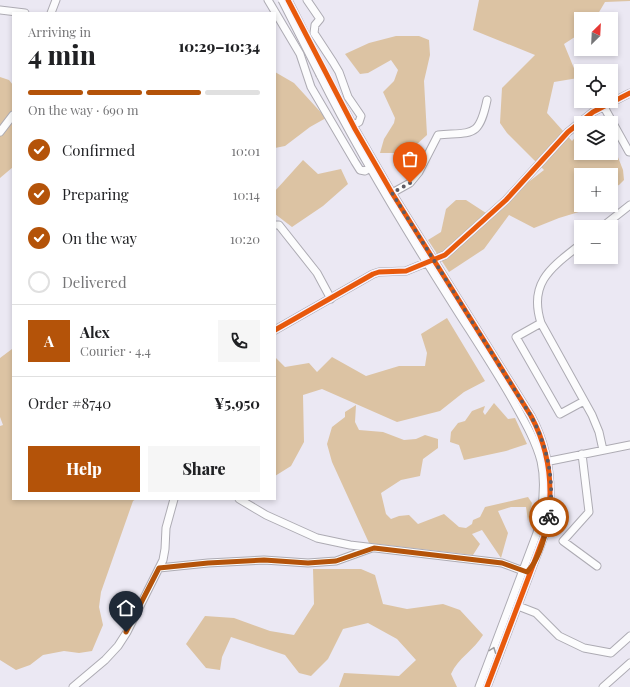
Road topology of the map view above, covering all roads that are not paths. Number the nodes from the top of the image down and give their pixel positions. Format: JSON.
{"nodes":[{"id":1,"x":56,"y":0,"type":"edge"},
{"id":2,"x":268,"y":0,"type":"edge"},
{"id":3,"x":282,"y":0,"type":"edge"},
{"id":4,"x":288,"y":0,"type":"edge"},
{"id":5,"x":307,"y":0,"type":"edge"},
{"id":6,"x":0,"y":10,"type":"edge"},
{"id":7,"x":17,"y":12,"type":"edge"},
{"id":8,"x":51,"y":12,"type":"edge"},
{"id":9,"x":275,"y":12,"type":"edge"},
{"id":10,"x":276,"y":14,"type":"edge"},
{"id":11,"x":314,"y":33,"type":"junction"},
{"id":12,"x":294,"y":44,"type":"junction"},
{"id":13,"x":323,"y":74,"type":"junction"},
{"id":14,"x":629,"y":96,"type":"edge"},
{"id":15,"x":487,"y":100,"type":"dead end"},
{"id":16,"x":618,"y":101,"type":"edge"},
{"id":17,"x":602,"y":108,"type":"edge"},
{"id":18,"x":605,"y":108,"type":"edge"},
{"id":19,"x":12,"y":116,"type":"edge"},
{"id":20,"x":353,"y":125,"type":"junction"},
{"id":21,"x":0,"y":132,"type":"edge"},
{"id":22,"x":630,"y":152,"type":"edge"},
{"id":23,"x":370,"y":168,"type":"junction"},
{"id":24,"x":392,"y":193,"type":"junction"},
{"id":25,"x":630,"y":205,"type":"edge"},
{"id":26,"x":611,"y":220,"type":"edge"},
{"id":27,"x":276,"y":225,"type":"edge"},
{"id":28,"x":574,"y":250,"type":"edge"},
{"id":29,"x":435,"y":260,"type":"junction"},
{"id":30,"x":427,"y":263,"type":"junction"},
{"id":31,"x":331,"y":299,"type":"junction"},
{"id":32,"x":541,"y":323,"type":"junction"},
{"id":33,"x":276,"y":329,"type":"edge"},
{"id":34,"x":584,"y":401,"type":"junction"},
{"id":35,"x":630,"y":445,"type":"edge"},
{"id":36,"x":603,"y":450,"type":"junction"},
{"id":37,"x":582,"y":454,"type":"junction"},
{"id":38,"x":545,"y":462,"type":"junction"},
{"id":39,"x":174,"y":500,"type":"edge"},
{"id":40,"x":241,"y":500,"type":"edge"},
{"id":41,"x":374,"y":548,"type":"junction"},
{"id":42,"x":597,"y":566,"type":"dead end"},
{"id":43,"x":532,"y":567,"type":"junction"},
{"id":44,"x":159,"y":568,"type":"junction"},
{"id":45,"x":523,"y":572,"type":"junction"},
{"id":46,"x":518,"y":606,"type":"junction"},
{"id":47,"x":630,"y":636,"type":"edge"},
{"id":48,"x":630,"y":664,"type":"edge"},
{"id":49,"x":73,"y":687,"type":"edge"},
{"id":50,"x":479,"y":687,"type":"edge"},
{"id":51,"x":487,"y":687,"type":"edge"},
{"id":52,"x":603,"y":687,"type":"edge"}],
"edges":[{"from":1,"to":8,"type":"street"},
{"from":2,"to":9,"type":"street"},
{"from":3,"to":13,"type":"street","bridge":true},
{"from":4,"to":13,"type":"street","bridge":true},
{"from":5,"to":11,"type":"street"},
{"from":6,"to":7,"type":"street"},
{"from":10,"to":12,"type":"street"},
{"from":11,"to":12,"type":"street"},
{"from":11,"to":20,"type":"street"},
{"from":12,"to":23,"type":"street"},
{"from":13,"to":20,"type":"street"},
{"from":13,"to":23,"type":"street"},
{"from":14,"to":16,"type":"street"},
{"from":15,"to":24,"type":"street"},
{"from":17,"to":29,"type":"street"},
{"from":18,"to":22,"type":"street"},
{"from":19,"to":21,"type":"street"},
{"from":20,"to":24,"type":"street"},
{"from":23,"to":30,"type":"street"},
{"from":24,"to":29,"type":"street"},
{"from":25,"to":26,"type":"street"},
{"from":27,"to":31,"type":"street"},
{"from":28,"to":32,"type":"street"},
{"from":29,"to":30,"type":"street"},
{"from":29,"to":38,"type":"street"},
{"from":30,"to":31,"type":"street"},
{"from":30,"to":38,"type":"street"},
{"from":31,"to":33,"type":"street"},
{"from":32,"to":34,"type":"street"},
{"from":32,"to":34,"type":"street"},
{"from":34,"to":36,"type":"street"},
{"from":35,"to":36,"type":"street"},
{"from":36,"to":37,"type":"street"},
{"from":37,"to":38,"type":"street"},
{"from":37,"to":42,"type":"street"},
{"from":38,"to":43,"type":"street"},
{"from":38,"to":45,"type":"street"},
{"from":39,"to":44,"type":"street"},
{"from":40,"to":41,"type":"street"},
{"from":41,"to":44,"type":"street"},
{"from":41,"to":45,"type":"street"},
{"from":43,"to":45,"type":"street"},
{"from":43,"to":46,"type":"street"},
{"from":44,"to":49,"type":"street"},
{"from":50,"to":45,"type":"street","one_way":true},
{"from":46,"to":47,"type":"street"},
{"from":46,"to":51,"type":"street"},
{"from":48,"to":52,"type":"street"}]}
